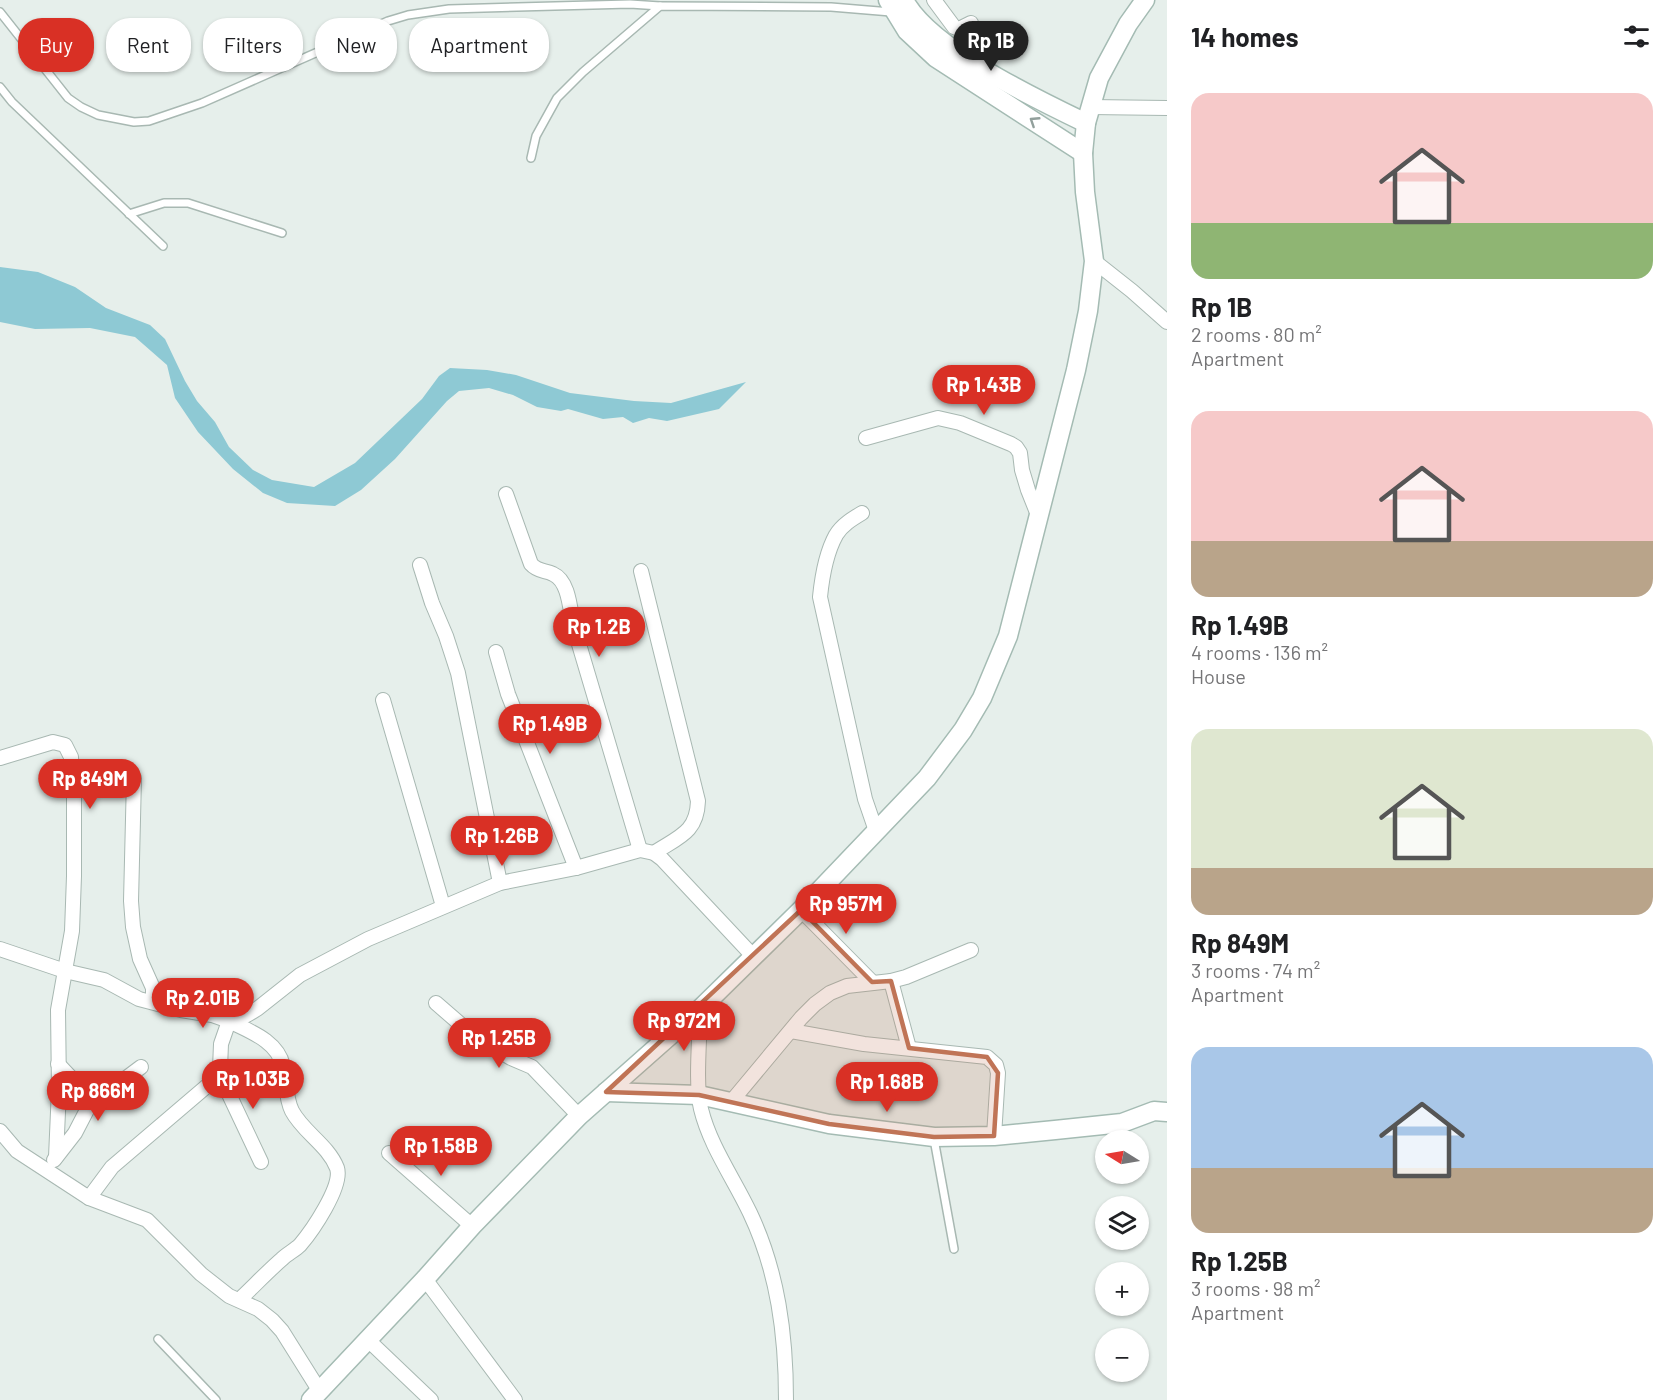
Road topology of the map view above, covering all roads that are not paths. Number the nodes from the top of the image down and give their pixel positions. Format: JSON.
{"nodes":[{"id":1,"x":934,"y":0,"type":"edge"},
{"id":2,"x":1145,"y":0,"type":"edge"},
{"id":3,"x":902,"y":4,"type":"edge"},
{"id":4,"x":660,"y":6,"type":"junction"},
{"id":5,"x":0,"y":12,"type":"edge"},
{"id":6,"x":971,"y":23,"type":"dead end"},
{"id":7,"x":0,"y":87,"type":"edge"},
{"id":8,"x":1167,"y":108,"type":"edge"},
{"id":9,"x":1088,"y":115,"type":"junction"},
{"id":10,"x":1083,"y":153,"type":"junction"},
{"id":11,"x":531,"y":158,"type":"dead end"},
{"id":12,"x":129,"y":214,"type":"junction"},
{"id":13,"x":282,"y":233,"type":"dead end"},
{"id":14,"x":163,"y":246,"type":"dead end"},
{"id":15,"x":1094,"y":261,"type":"junction"},
{"id":16,"x":1167,"y":322,"type":"edge"},
{"id":17,"x":866,"y":438,"type":"dead end"},
{"id":18,"x":506,"y":494,"type":"dead end"},
{"id":19,"x":862,"y":513,"type":"dead end"},
{"id":20,"x":1038,"y":515,"type":"junction"},
{"id":21,"x":420,"y":565,"type":"dead end"},
{"id":22,"x":641,"y":571,"type":"dead end"},
{"id":23,"x":496,"y":652,"type":"dead end"},
{"id":24,"x":382,"y":700,"type":"dead end"},
{"id":25,"x":0,"y":758,"type":"edge"},
{"id":26,"x":134,"y":778,"type":"dead end"},
{"id":27,"x":876,"y":831,"type":"junction"},
{"id":28,"x":640,"y":850,"type":"junction"},
{"id":29,"x":654,"y":853,"type":"junction"},
{"id":30,"x":576,"y":868,"type":"junction"},
{"id":31,"x":500,"y":883,"type":"junction"},
{"id":32,"x":443,"y":906,"type":"junction"},
{"id":33,"x":801,"y":910,"type":"junction"},
{"id":34,"x":0,"y":949,"type":"edge"},
{"id":35,"x":971,"y":950,"type":"dead end"},
{"id":36,"x":753,"y":956,"type":"junction"},
{"id":37,"x":65,"y":971,"type":"junction"},
{"id":38,"x":891,"y":981,"type":"junction"},
{"id":39,"x":872,"y":982,"type":"junction"},
{"id":40,"x":153,"y":1002,"type":"junction"},
{"id":41,"x":436,"y":1003,"type":"dead end"},
{"id":42,"x":700,"y":1009,"type":"junction"},
{"id":43,"x":229,"y":1021,"type":"junction"},
{"id":44,"x":790,"y":1031,"type":"junction"},
{"id":45,"x":909,"y":1048,"type":"junction"},
{"id":46,"x":58,"y":1064,"type":"junction"},
{"id":47,"x":141,"y":1067,"type":"dead end"},
{"id":48,"x":219,"y":1073,"type":"junction"},
{"id":49,"x":606,"y":1092,"type":"junction"},
{"id":50,"x":699,"y":1095,"type":"junction"},
{"id":51,"x":93,"y":1101,"type":"junction"},
{"id":52,"x":731,"y":1102,"type":"junction"},
{"id":53,"x":1163,"y":1110,"type":"edge"},
{"id":54,"x":579,"y":1116,"type":"junction"},
{"id":55,"x":0,"y":1131,"type":"edge"},
{"id":56,"x":994,"y":1136,"type":"junction"},
{"id":57,"x":934,"y":1137,"type":"junction"},
{"id":58,"x":389,"y":1153,"type":"dead end"},
{"id":59,"x":56,"y":1157,"type":"junction"},
{"id":60,"x":261,"y":1162,"type":"dead end"},
{"id":61,"x":48,"y":1173,"type":"junction"},
{"id":62,"x":88,"y":1198,"type":"junction"},
{"id":63,"x":472,"y":1226,"type":"junction"},
{"id":64,"x":954,"y":1249,"type":"dead end"},
{"id":65,"x":425,"y":1279,"type":"junction"},
{"id":66,"x":239,"y":1300,"type":"junction"},
{"id":67,"x":158,"y":1339,"type":"dead end"},
{"id":68,"x":367,"y":1339,"type":"junction"},
{"id":69,"x":315,"y":1395,"type":"edge"},
{"id":70,"x":216,"y":1400,"type":"edge"},
{"id":71,"x":430,"y":1400,"type":"edge"},
{"id":72,"x":515,"y":1400,"type":"edge"},
{"id":73,"x":786,"y":1400,"type":"edge"}],
"edges":[{"from":1,"to":6,"type":"street"},
{"from":2,"to":9,"type":"main road"},
{"from":3,"to":4,"type":"lane"},
{"from":3,"to":9,"type":"main road"},
{"from":10,"to":3,"type":"main road","one_way":true},
{"from":4,"to":5,"type":"lane"},
{"from":4,"to":11,"type":"lane"},
{"from":7,"to":12,"type":"lane"},
{"from":8,"to":9,"type":"street"},
{"from":9,"to":10,"type":"main road"},
{"from":10,"to":15,"type":"main road"},
{"from":12,"to":13,"type":"lane"},
{"from":12,"to":14,"type":"lane"},
{"from":15,"to":16,"type":"street"},
{"from":15,"to":20,"type":"main road"},
{"from":17,"to":20,"type":"street"},
{"from":18,"to":28,"type":"street"},
{"from":19,"to":27,"type":"street"},
{"from":20,"to":27,"type":"main road"},
{"from":21,"to":31,"type":"street"},
{"from":22,"to":29,"type":"street"},
{"from":23,"to":30,"type":"street"},
{"from":24,"to":32,"type":"street"},
{"from":25,"to":37,"type":"street"},
{"from":26,"to":40,"type":"street"},
{"from":27,"to":33,"type":"main road"},
{"from":28,"to":29,"type":"street"},
{"from":28,"to":30,"type":"street"},
{"from":29,"to":36,"type":"street"},
{"from":30,"to":31,"type":"street"},
{"from":31,"to":32,"type":"street"},
{"from":32,"to":43,"type":"street"},
{"from":33,"to":36,"type":"main road"},
{"from":33,"to":39,"type":"street"},
{"from":34,"to":37,"type":"street"},
{"from":35,"to":38,"type":"street"},
{"from":36,"to":42,"type":"main road"},
{"from":37,"to":40,"type":"street"},
{"from":37,"to":46,"type":"street"},
{"from":38,"to":39,"type":"street"},
{"from":38,"to":45,"type":"street"},
{"from":39,"to":44,"type":"street"},
{"from":40,"to":43,"type":"street"},
{"from":41,"to":54,"type":"street"},
{"from":42,"to":49,"type":"main road"},
{"from":42,"to":50,"type":"street"},
{"from":43,"to":48,"type":"street"},
{"from":43,"to":66,"type":"street"},
{"from":44,"to":45,"type":"street"},
{"from":44,"to":52,"type":"street"},
{"from":45,"to":56,"type":"street"},
{"from":46,"to":51,"type":"street"},
{"from":46,"to":59,"type":"street"},
{"from":47,"to":51,"type":"street"},
{"from":48,"to":60,"type":"street"},
{"from":48,"to":62,"type":"street"},
{"from":49,"to":50,"type":"main road"},
{"from":49,"to":54,"type":"main road"},
{"from":50,"to":52,"type":"main road"},
{"from":50,"to":73,"type":"street"},
{"from":51,"to":59,"type":"street"},
{"from":52,"to":57,"type":"main road"},
{"from":53,"to":56,"type":"main road"},
{"from":54,"to":63,"type":"main road"},
{"from":55,"to":61,"type":"street"},
{"from":56,"to":57,"type":"main road"},
{"from":57,"to":64,"type":"lane"},
{"from":58,"to":63,"type":"street"},
{"from":59,"to":61,"type":"street"},
{"from":61,"to":62,"type":"street"},
{"from":62,"to":66,"type":"street"},
{"from":63,"to":65,"type":"main road"},
{"from":65,"to":68,"type":"main road"},
{"from":65,"to":72,"type":"street"},
{"from":66,"to":69,"type":"street"},
{"from":67,"to":70,"type":"lane"},
{"from":68,"to":69,"type":"main road"},
{"from":68,"to":71,"type":"street"}]}
